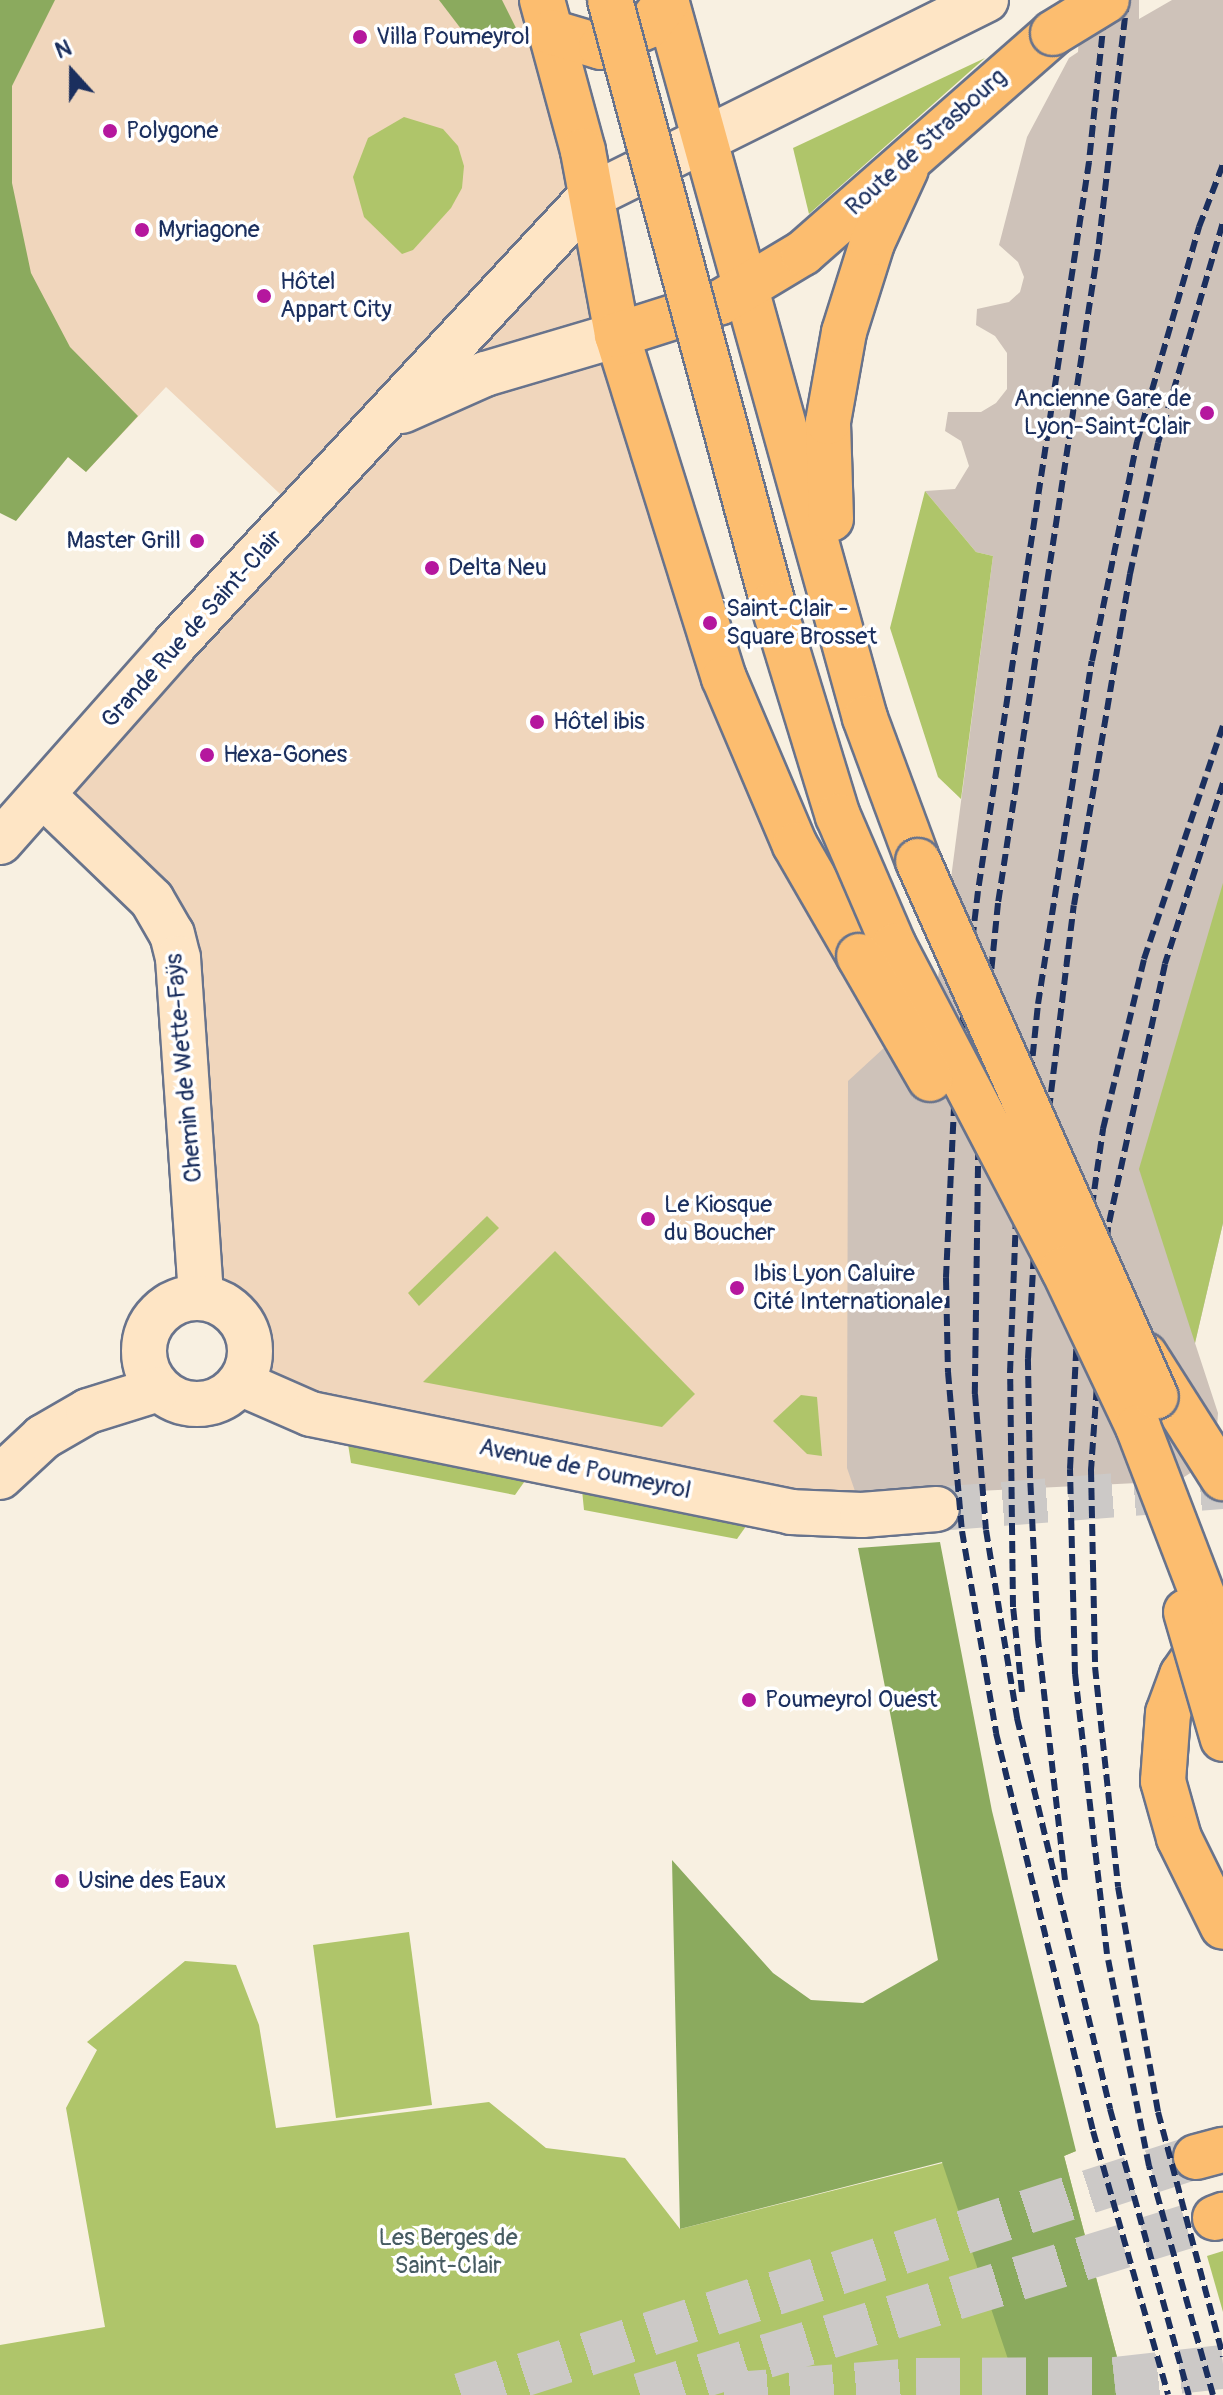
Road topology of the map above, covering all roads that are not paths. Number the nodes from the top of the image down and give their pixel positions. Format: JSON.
{"nodes":[{"id":1,"x":610,"y":0,"type":"edge"},
{"id":2,"x":986,"y":0,"type":"edge"},
{"id":3,"x":1107,"y":0,"type":"edge"},
{"id":4,"x":666,"y":1,"type":"edge"},
{"id":5,"x":547,"y":16,"type":"edge"},
{"id":6,"x":705,"y":137,"type":"junction"},
{"id":7,"x":920,"y":145,"type":"junction"},
{"id":8,"x":591,"y":196,"type":"junction"},
{"id":9,"x":749,"y":289,"type":"junction"},
{"id":10,"x":617,"y":335,"type":"junction"},
{"id":11,"x":385,"y":419,"type":"junction"},
{"id":12,"x":841,"y":620,"type":"junction"},
{"id":13,"x":43,"y":795,"type":"junction"},
{"id":14,"x":0,"y":842,"type":"edge"},
{"id":15,"x":201,"y":1297,"type":"junction"},
{"id":16,"x":1120,"y":1314,"type":"junction"},
{"id":17,"x":240,"y":1383,"type":"junction"},
{"id":18,"x":158,"y":1389,"type":"junction"},
{"id":19,"x":0,"y":1477,"type":"edge"},
{"id":20,"x":1223,"y":1478,"type":"edge"},
{"id":21,"x":937,"y":1509,"type":"tunnel mouth"},
{"id":22,"x":1223,"y":1558,"type":"edge"},
{"id":23,"x":1223,"y":1619,"type":"edge"},
{"id":24,"x":1223,"y":1647,"type":"edge"},
{"id":25,"x":1223,"y":1739,"type":"edge"},
{"id":26,"x":1223,"y":1927,"type":"edge"}],
"edges":[{"from":1,"to":24,"type":"main road","bridge":true},
{"from":2,"to":6,"type":"main road"},
{"from":3,"to":7,"type":"main road","name":"Route de Strasbourg","bridge":true},
{"from":4,"to":5,"type":"main road"},
{"from":4,"to":6,"type":"main road"},
{"from":5,"to":8,"type":"main road"},
{"from":6,"to":8,"type":"main road","name":"Grande Rue de Saint-Clair"},
{"from":6,"to":9,"type":"main road"},
{"from":7,"to":9,"type":"main road","name":"Route de Strasbourg"},
{"from":7,"to":12,"type":"main road"},
{"from":8,"to":10,"type":"main road"},
{"from":8,"to":11,"type":"main road","name":"Grande Rue de Saint-Clair"},
{"from":9,"to":10,"type":"main road","name":"Route de Strasbourg"},
{"from":9,"to":12,"type":"main road"},
{"from":10,"to":11,"type":"main road","name":"Grande Rue de Saint-Clair"},
{"from":10,"to":25,"type":"main road","bridge":true},
{"from":11,"to":13,"type":"main road","name":"Grande Rue de Saint-Clair"},
{"from":12,"to":16,"type":"main road","bridge":true},
{"from":13,"to":14,"type":"main road","name":"Grande Rue de Saint-Clair"},
{"from":13,"to":15,"type":"main road","name":"Chemin de Wette-Faÿs"},
{"from":15,"to":17,"type":"main road"},
{"from":15,"to":18,"type":"main road"},
{"from":16,"to":20,"type":"main road","bridge":true},
{"from":16,"to":22,"type":"main road","bridge":true},
{"from":17,"to":18,"type":"main road"},
{"from":17,"to":21,"type":"main road","name":"Avenue de Poumeyrol"},
{"from":18,"to":19,"type":"main road"},
{"from":23,"to":26,"type":"main road"}]}
